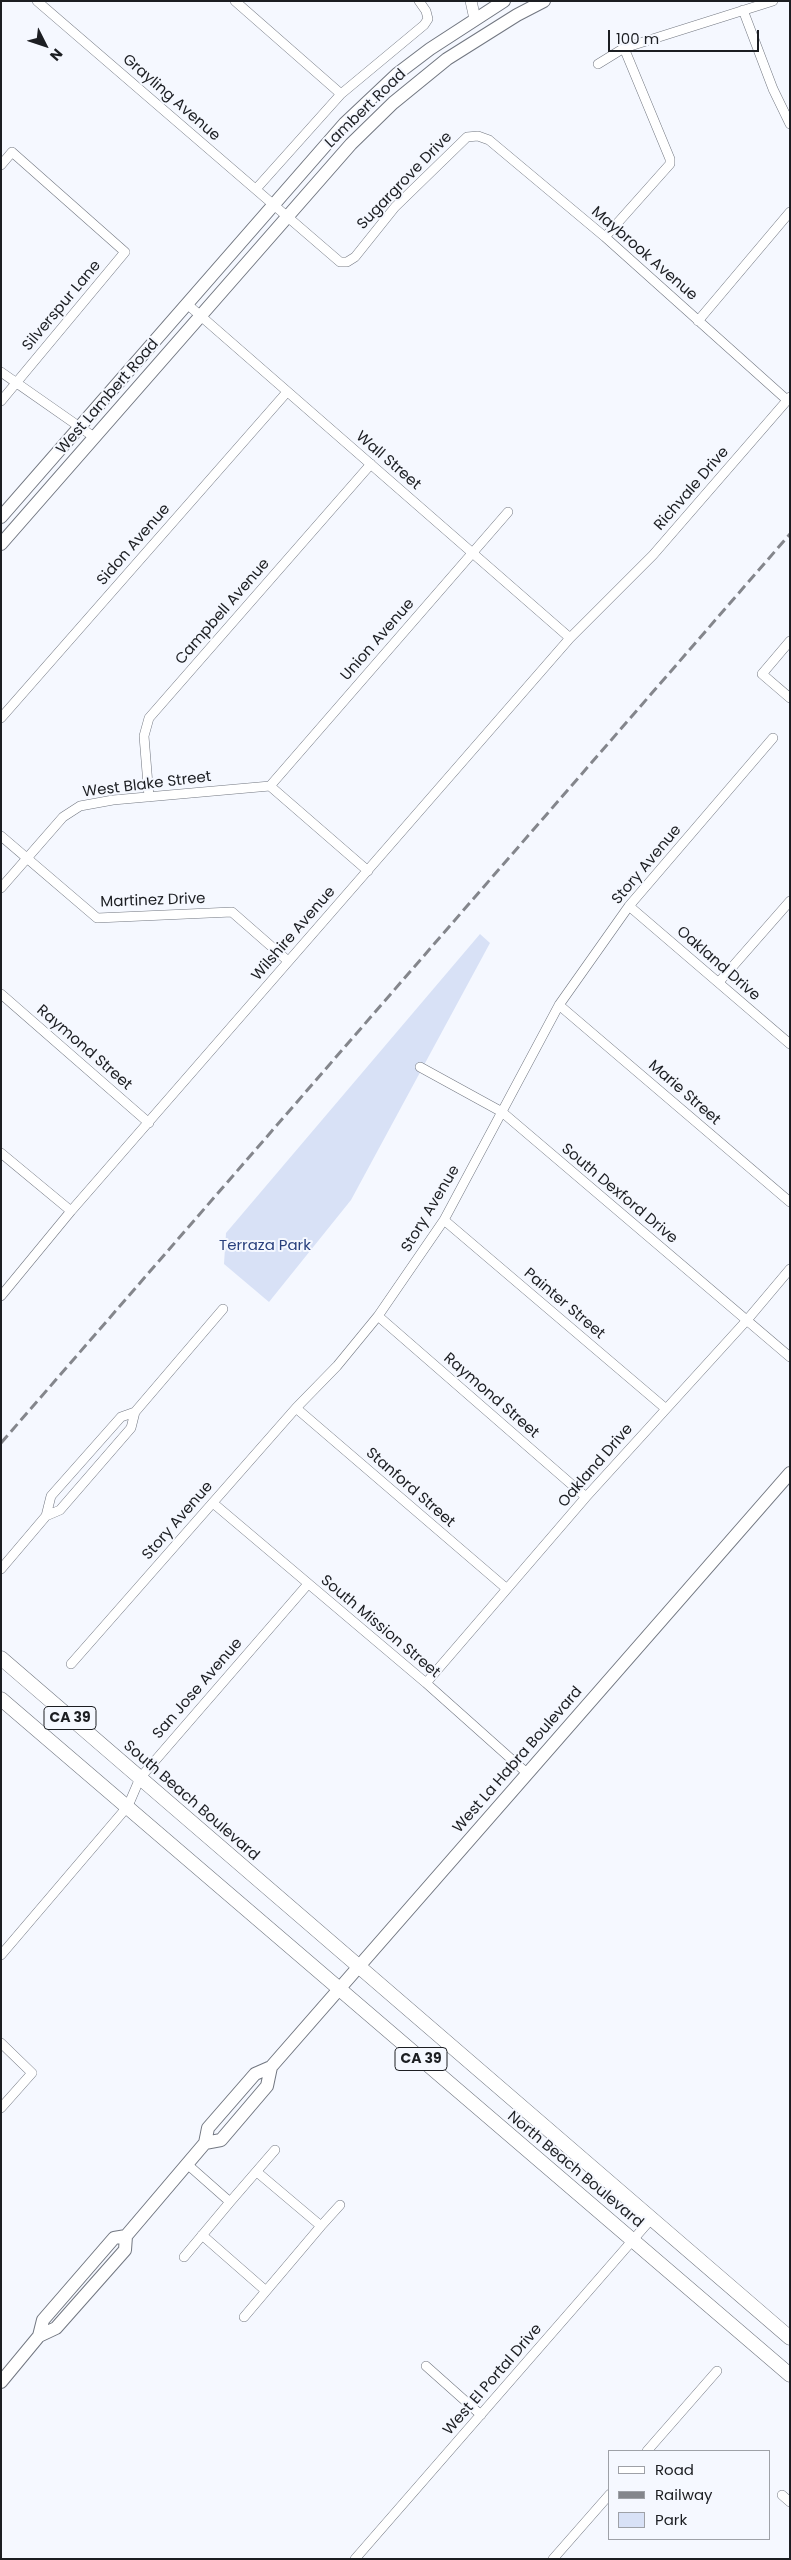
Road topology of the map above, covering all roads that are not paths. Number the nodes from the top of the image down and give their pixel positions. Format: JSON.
{"nodes":[{"id":1,"x":37,"y":1,"type":"edge"},
{"id":2,"x":235,"y":1,"type":"edge"},
{"id":3,"x":419,"y":1,"type":"edge"},
{"id":4,"x":471,"y":1,"type":"edge"},
{"id":5,"x":504,"y":1,"type":"edge"},
{"id":6,"x":544,"y":1,"type":"edge"},
{"id":7,"x":773,"y":1,"type":"edge"},
{"id":8,"x":743,"y":10,"type":"junction"},
{"id":9,"x":475,"y":18,"type":"junction"},
{"id":10,"x":624,"y":48,"type":"junction"},
{"id":11,"x":598,"y":64,"type":"dead end"},
{"id":12,"x":426,"y":75,"type":"junction"},
{"id":13,"x":342,"y":94,"type":"junction"},
{"id":14,"x":790,"y":124,"type":"edge"},
{"id":15,"x":478,"y":136,"type":"joint"},
{"id":16,"x":1,"y":165,"type":"edge"},
{"id":17,"x":256,"y":189,"type":"junction"},
{"id":18,"x":273,"y":204,"type":"junction"},
{"id":19,"x":790,"y":212,"type":"edge"},
{"id":20,"x":287,"y":217,"type":"junction"},
{"id":21,"x":605,"y":237,"type":"junction"},
{"id":22,"x":225,"y":260,"type":"joint"},
{"id":23,"x":239,"y":272,"type":"joint"},
{"id":24,"x":188,"y":304,"type":"junction"},
{"id":25,"x":200,"y":315,"type":"junction"},
{"id":26,"x":698,"y":320,"type":"junction"},
{"id":27,"x":1,"y":372,"type":"edge"},
{"id":28,"x":16,"y":382,"type":"junction"},
{"id":29,"x":287,"y":392,"type":"junction"},
{"id":30,"x":788,"y":399,"type":"edge"},
{"id":31,"x":1,"y":400,"type":"edge"},
{"id":32,"x":80,"y":428,"type":"junction"},
{"id":33,"x":94,"y":437,"type":"junction"},
{"id":34,"x":371,"y":464,"type":"junction"},
{"id":35,"x":508,"y":512,"type":"dead end"},
{"id":36,"x":1,"y":517,"type":"edge"},
{"id":37,"x":1,"y":544,"type":"edge"},
{"id":38,"x":473,"y":552,"type":"junction"},
{"id":39,"x":611,"y":594,"type":"joint"},
{"id":40,"x":570,"y":638,"type":"junction"},
{"id":41,"x":790,"y":642,"type":"edge"},
{"id":42,"x":790,"y":698,"type":"edge"},
{"id":43,"x":1,"y":718,"type":"edge"},
{"id":44,"x":773,"y":738,"type":"dead end"},
{"id":45,"x":270,"y":786,"type":"junction"},
{"id":46,"x":149,"y":797,"type":"junction"},
{"id":47,"x":1,"y":836,"type":"edge"},
{"id":48,"x":27,"y":859,"type":"junction"},
{"id":49,"x":368,"y":871,"type":"junction"},
{"id":50,"x":1,"y":888,"type":"edge"},
{"id":51,"x":790,"y":901,"type":"edge"},
{"id":52,"x":629,"y":906,"type":"junction"},
{"id":53,"x":288,"y":961,"type":"junction"},
{"id":54,"x":719,"y":982,"type":"junction"},
{"id":55,"x":1,"y":994,"type":"edge"},
{"id":56,"x":559,"y":1005,"type":"junction"},
{"id":57,"x":790,"y":1044,"type":"edge"},
{"id":58,"x":420,"y":1067,"type":"dead end"},
{"id":59,"x":502,"y":1112,"type":"junction"},
{"id":60,"x":149,"y":1123,"type":"junction"},
{"id":61,"x":1,"y":1152,"type":"edge"},
{"id":62,"x":790,"y":1202,"type":"edge"},
{"id":63,"x":71,"y":1211,"type":"junction"},
{"id":64,"x":444,"y":1220,"type":"junction"},
{"id":65,"x":790,"y":1269,"type":"edge"},
{"id":66,"x":1,"y":1296,"type":"edge"},
{"id":67,"x":223,"y":1309,"type":"dead end"},
{"id":68,"x":378,"y":1316,"type":"junction"},
{"id":69,"x":747,"y":1320,"type":"junction"},
{"id":70,"x":790,"y":1357,"type":"edge"},
{"id":71,"x":296,"y":1408,"type":"junction"},
{"id":72,"x":665,"y":1408,"type":"junction"},
{"id":73,"x":135,"y":1412,"type":"junction"},
{"id":74,"x":790,"y":1473,"type":"edge"},
{"id":75,"x":586,"y":1497,"type":"junction"},
{"id":76,"x":213,"y":1502,"type":"junction"},
{"id":77,"x":46,"y":1516,"type":"junction"},
{"id":78,"x":1,"y":1569,"type":"edge"},
{"id":79,"x":308,"y":1584,"type":"junction"},
{"id":80,"x":507,"y":1589,"type":"junction"},
{"id":81,"x":1,"y":1658,"type":"edge"},
{"id":82,"x":71,"y":1664,"type":"dead end"},
{"id":83,"x":426,"y":1683,"type":"junction"},
{"id":84,"x":1,"y":1699,"type":"edge"},
{"id":85,"x":528,"y":1774,"type":"junction"},
{"id":86,"x":140,"y":1778,"type":"junction"},
{"id":87,"x":128,"y":1806,"type":"junction"},
{"id":88,"x":1,"y":1955,"type":"edge"},
{"id":89,"x":359,"y":1968,"type":"junction"},
{"id":90,"x":340,"y":1990,"type":"junction"},
{"id":91,"x":1,"y":2043,"type":"edge"},
{"id":92,"x":1,"y":2108,"type":"edge"},
{"id":93,"x":275,"y":2150,"type":"dead end"},
{"id":94,"x":187,"y":2164,"type":"junction"},
{"id":95,"x":257,"y":2172,"type":"junction"},
{"id":96,"x":230,"y":2202,"type":"junction"},
{"id":97,"x":340,"y":2205,"type":"dead end"},
{"id":98,"x":652,"y":2218,"type":"junction"},
{"id":99,"x":321,"y":2226,"type":"junction"},
{"id":100,"x":202,"y":2235,"type":"junction"},
{"id":101,"x":632,"y":2240,"type":"junction"},
{"id":102,"x":184,"y":2257,"type":"dead end"},
{"id":103,"x":266,"y":2291,"type":"junction"},
{"id":104,"x":244,"y":2317,"type":"dead end"},
{"id":105,"x":790,"y":2338,"type":"edge"},
{"id":106,"x":426,"y":2366,"type":"dead end"},
{"id":107,"x":717,"y":2371,"type":"dead end"},
{"id":108,"x":790,"y":2375,"type":"edge"},
{"id":109,"x":1,"y":2380,"type":"edge"},
{"id":110,"x":481,"y":2415,"type":"junction"},
{"id":111,"x":648,"y":2450,"type":"edge"},
{"id":112,"x":782,"y":2495,"type":"dead end"},
{"id":113,"x":608,"y":2496,"type":"edge"},
{"id":114,"x":790,"y":2502,"type":"edge"},
{"id":115,"x":355,"y":2559,"type":"edge"},
{"id":116,"x":553,"y":2559,"type":"edge"}],
"edges":[{"from":1,"to":17,"type":"street","name":"Grayling Avenue"},
{"from":2,"to":13,"type":"street"},
{"from":3,"to":13,"type":"street","name":"Lambert Road"},
{"from":4,"to":9,"type":"street"},
{"from":5,"to":9,"type":"main road","name":"Lambert Road"},
{"from":6,"to":12,"type":"main road","name":"Lambert Road"},
{"from":7,"to":8,"type":"street"},
{"from":8,"to":10,"type":"street"},
{"from":8,"to":14,"type":"street"},
{"from":9,"to":12,"type":"main road"},
{"from":9,"to":18,"type":"main road","name":"Lambert Road"},
{"from":10,"to":11,"type":"street"},
{"from":10,"to":21,"type":"street"},
{"from":12,"to":20,"type":"main road","name":"Lambert Road"},
{"from":13,"to":17,"type":"street","name":"Lambert Road"},
{"from":15,"to":20,"type":"street","name":"Sugargrove Drive"},
{"from":15,"to":21,"type":"street","name":"Maybrook Avenue"},
{"from":16,"to":28,"type":"street","name":"Silverspur Lane"},
{"from":17,"to":18,"type":"street","name":"Grayling Avenue"},
{"from":18,"to":20,"type":"street","name":"Grayling Avenue"},
{"from":18,"to":22,"type":"main road","name":"Lambert Road"},
{"from":19,"to":26,"type":"street"},
{"from":20,"to":23,"type":"main road","name":"Lambert Road"},
{"from":21,"to":26,"type":"street","name":"Maybrook Avenue"},
{"from":22,"to":24,"type":"main road","name":"West Lambert Road"},
{"from":23,"to":25,"type":"main road","name":"West Lambert Road"},
{"from":24,"to":25,"type":"street","name":"Wall Street"},
{"from":24,"to":32,"type":"main road","name":"West Lambert Road"},
{"from":25,"to":29,"type":"street","name":"Wall Street"},
{"from":25,"to":33,"type":"main road","name":"West Lambert Road"},
{"from":26,"to":30,"type":"street","name":"Maybrook Avenue"},
{"from":27,"to":28,"type":"street"},
{"from":28,"to":31,"type":"street","name":"Silverspur Lane"},
{"from":28,"to":32,"type":"street"},
{"from":29,"to":34,"type":"street","name":"Wall Street"},
{"from":29,"to":43,"type":"street","name":"Sidon Avenue"},
{"from":30,"to":39,"type":"street","name":"Richvale Drive"},
{"from":32,"to":33,"type":"street"},
{"from":32,"to":36,"type":"main road","name":"West Lambert Road"},
{"from":33,"to":37,"type":"main road","name":"West Lambert Road"},
{"from":34,"to":38,"type":"street","name":"Wall Street"},
{"from":34,"to":46,"type":"street","name":"Campbell Avenue"},
{"from":35,"to":38,"type":"street","name":"Union Avenue"},
{"from":38,"to":40,"type":"street","name":"Wall Street"},
{"from":38,"to":45,"type":"street","name":"Union Avenue"},
{"from":39,"to":40,"type":"street","name":"Wilshire Avenue"},
{"from":40,"to":49,"type":"street","name":"Wilshire Avenue"},
{"from":41,"to":42,"type":"street"},
{"from":44,"to":52,"type":"street","name":"Story Avenue"},
{"from":45,"to":46,"type":"street","name":"West Blake Street"},
{"from":45,"to":49,"type":"street"},
{"from":46,"to":48,"type":"street","name":"West Blake Street"},
{"from":47,"to":48,"type":"street","name":"Martinez Drive"},
{"from":48,"to":50,"type":"street","name":"West Blake Street"},
{"from":48,"to":53,"type":"street","name":"Martinez Drive"},
{"from":49,"to":53,"type":"street","name":"Wilshire Avenue"},
{"from":51,"to":54,"type":"street"},
{"from":52,"to":54,"type":"street","name":"Oakland Drive"},
{"from":52,"to":56,"type":"street","name":"Story Avenue"},
{"from":53,"to":60,"type":"street","name":"Wilshire Avenue"},
{"from":54,"to":57,"type":"street","name":"Oakland Drive"},
{"from":55,"to":60,"type":"street","name":"Raymond Street"},
{"from":56,"to":59,"type":"street","name":"Story Avenue"},
{"from":56,"to":62,"type":"street","name":"Marie Street"},
{"from":58,"to":59,"type":"street","name":"South Dexford Drive"},
{"from":59,"to":64,"type":"street","name":"Story Avenue"},
{"from":59,"to":69,"type":"street","name":"South Dexford Drive"},
{"from":60,"to":63,"type":"street","name":"Wilshire Avenue"},
{"from":61,"to":63,"type":"street"},
{"from":63,"to":66,"type":"street","name":"Wilshire Avenue"},
{"from":64,"to":68,"type":"street","name":"Story Avenue"},
{"from":64,"to":72,"type":"street","name":"Painter Street"},
{"from":65,"to":69,"type":"street","name":"Oakland Drive"},
{"from":67,"to":73,"type":"street"},
{"from":68,"to":71,"type":"street","name":"Story Avenue"},
{"from":68,"to":75,"type":"street","name":"Raymond Street"},
{"from":69,"to":70,"type":"street","name":"South Dexford Drive"},
{"from":69,"to":72,"type":"street","name":"Oakland Drive"},
{"from":71,"to":76,"type":"street","name":"Story Avenue"},
{"from":71,"to":80,"type":"street","name":"Stanford Street"},
{"from":72,"to":75,"type":"street","name":"Oakland Drive"},
{"from":73,"to":77,"type":"street"},
{"from":73,"to":77,"type":"street"},
{"from":74,"to":85,"type":"main road","name":"West La Habra Boulevard"},
{"from":75,"to":80,"type":"street","name":"Oakland Drive"},
{"from":76,"to":79,"type":"street","name":"South Mission Street"},
{"from":76,"to":82,"type":"street","name":"Story Avenue"},
{"from":77,"to":78,"type":"street"},
{"from":79,"to":83,"type":"street","name":"South Mission Street"},
{"from":79,"to":86,"type":"street","name":"San Jose Avenue"},
{"from":80,"to":83,"type":"street","name":"Oakland Drive"},
{"from":81,"to":86,"type":"main road","name":"South Beach Boulevard","number":"CA 39"},
{"from":83,"to":85,"type":"street","name":"South Mission Street"},
{"from":84,"to":87,"type":"main road","number":"CA 39"},
{"from":85,"to":89,"type":"main road","name":"West La Habra Boulevard"},
{"from":86,"to":87,"type":"street","name":"San Jose Avenue"},
{"from":86,"to":89,"type":"main road","name":"South Beach Boulevard","number":"CA 39"},
{"from":87,"to":88,"type":"street","name":"San Jose Avenue"},
{"from":87,"to":90,"type":"main road","number":"CA 39"},
{"from":89,"to":90,"type":"main road","name":"West La Habra Boulevard"},
{"from":89,"to":98,"type":"main road","name":"North Beach Boulevard","number":"CA 39"},
{"from":90,"to":94,"type":"main road","name":"West La Habra Boulevard"},
{"from":90,"to":101,"type":"main road","name":"North Beach Boulevard","number":"CA 39"},
{"from":91,"to":92,"type":"street"},
{"from":93,"to":95,"type":"street"},
{"from":94,"to":96,"type":"street"},
{"from":94,"to":109,"type":"main road","name":"West La Habra Boulevard"},
{"from":95,"to":96,"type":"street"},
{"from":95,"to":99,"type":"street"},
{"from":96,"to":100,"type":"street"},
{"from":97,"to":99,"type":"street"},
{"from":98,"to":101,"type":"street","name":"West El Portal Drive"},
{"from":98,"to":105,"type":"main road","name":"North Beach Boulevard","number":"CA 39"},
{"from":99,"to":103,"type":"street"},
{"from":100,"to":102,"type":"street"},
{"from":100,"to":103,"type":"street"},
{"from":101,"to":108,"type":"main road","name":"North Beach Boulevard","number":"CA 39"},
{"from":101,"to":110,"type":"street","name":"West El Portal Drive"},
{"from":103,"to":104,"type":"street"},
{"from":106,"to":110,"type":"street"},
{"from":107,"to":111,"type":"street"},
{"from":110,"to":115,"type":"street","name":"West El Portal Drive"},
{"from":112,"to":114,"type":"street"},
{"from":113,"to":116,"type":"street"}]}
